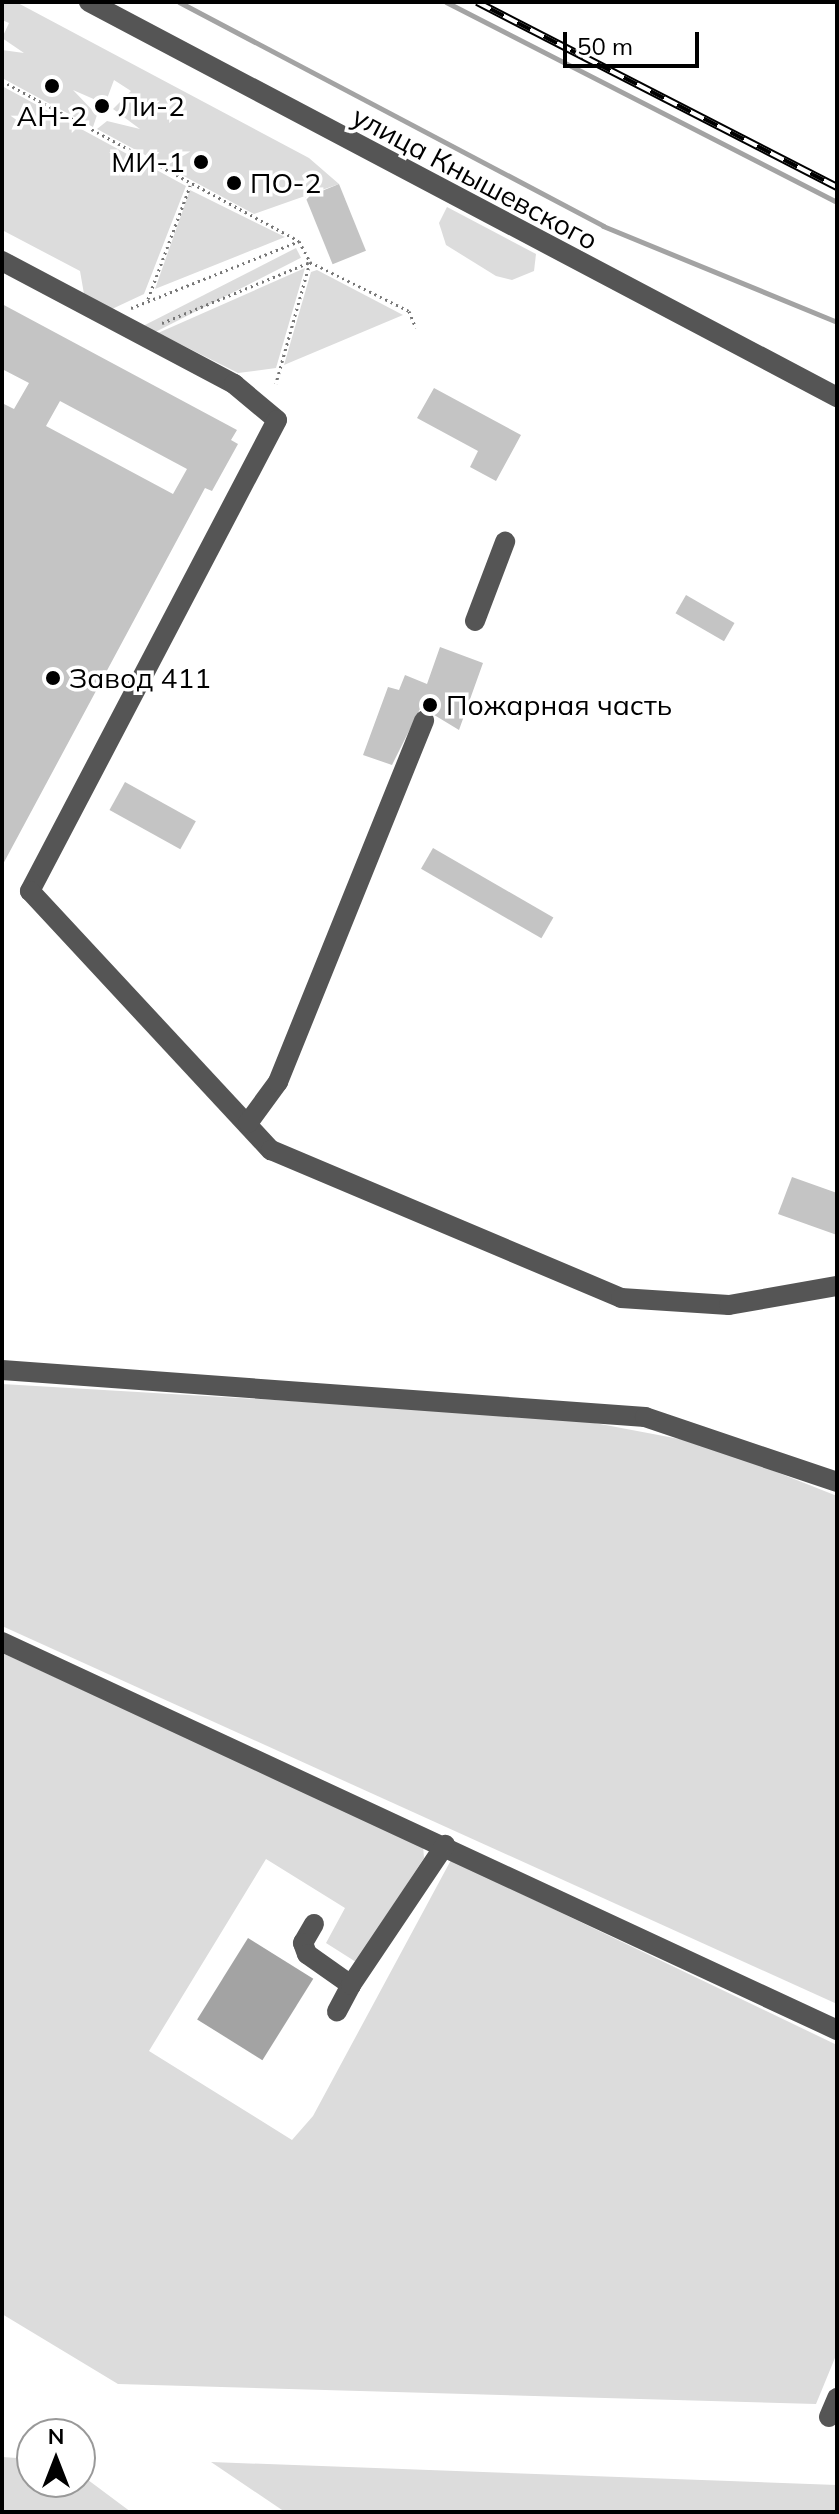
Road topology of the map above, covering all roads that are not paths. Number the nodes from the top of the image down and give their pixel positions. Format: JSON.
{"nodes":[{"id":1,"x":89,"y":2,"type":"edge"},
{"id":2,"x":2,"y":261,"type":"edge"},
{"id":3,"x":837,"y":397,"type":"edge"},
{"id":4,"x":505,"y":542,"type":"dead end"},
{"id":5,"x":475,"y":621,"type":"dead end"},
{"id":6,"x":424,"y":720,"type":"dead end"},
{"id":7,"x":248,"y":1123,"type":"junction"},
{"id":8,"x":837,"y":1286,"type":"edge"},
{"id":9,"x":2,"y":1370,"type":"edge"},
{"id":10,"x":837,"y":1482,"type":"edge"},
{"id":11,"x":2,"y":1642,"type":"edge"},
{"id":12,"x":445,"y":1845,"type":"junction"},
{"id":13,"x":314,"y":1924,"type":"dead end"},
{"id":14,"x":351,"y":1985,"type":"junction"},
{"id":15,"x":337,"y":2011,"type":"dead end"},
{"id":16,"x":837,"y":2030,"type":"edge"},
{"id":17,"x":837,"y":2398,"type":"edge"},
{"id":18,"x":829,"y":2417,"type":"dead end"}],
"edges":[{"from":1,"to":3,"type":"street","name":"улица Кнышевского"},
{"from":2,"to":7,"type":"street"},
{"from":4,"to":5,"type":"street"},
{"from":6,"to":7,"type":"street"},
{"from":7,"to":8,"type":"street"},
{"from":9,"to":10,"type":"street"},
{"from":11,"to":12,"type":"street"},
{"from":12,"to":14,"type":"street"},
{"from":12,"to":16,"type":"street"},
{"from":13,"to":14,"type":"street"},
{"from":14,"to":15,"type":"street"},
{"from":17,"to":18,"type":"street"}]}
